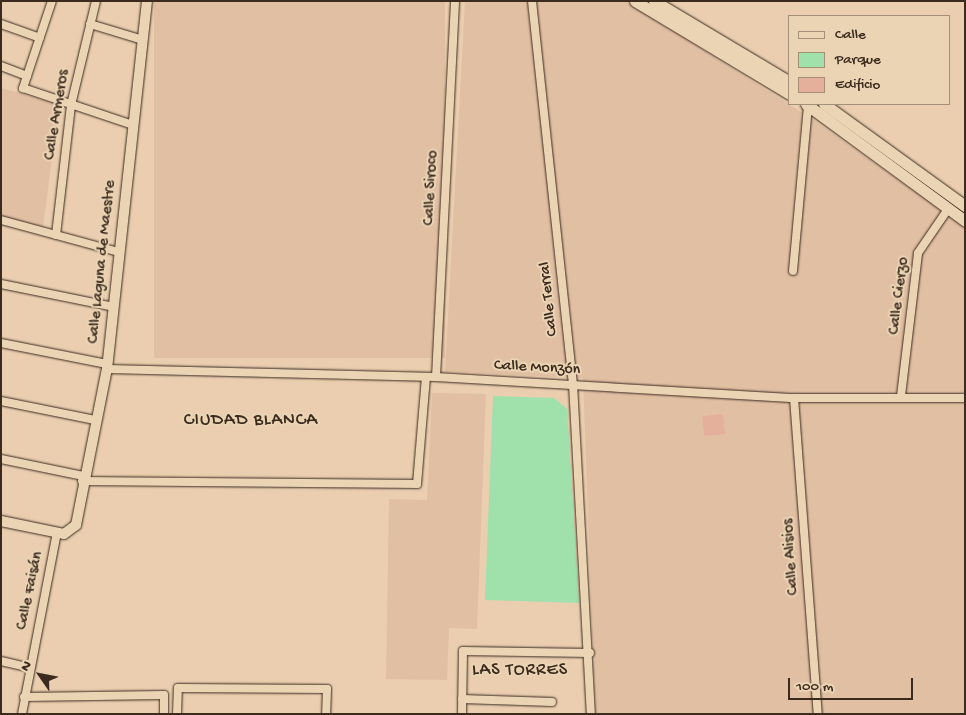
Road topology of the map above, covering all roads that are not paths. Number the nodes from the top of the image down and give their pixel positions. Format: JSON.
{"nodes":[{"id":1,"x":52,"y":1,"type":"edge"},
{"id":2,"x":96,"y":1,"type":"edge"},
{"id":3,"x":147,"y":1,"type":"edge"},
{"id":4,"x":455,"y":1,"type":"edge"},
{"id":5,"x":532,"y":1,"type":"edge"},
{"id":6,"x":635,"y":1,"type":"edge"},
{"id":7,"x":654,"y":1,"type":"edge"},
{"id":8,"x":1,"y":24,"type":"edge"},
{"id":9,"x":90,"y":24,"type":"junction"},
{"id":10,"x":40,"y":38,"type":"junction"},
{"id":11,"x":143,"y":40,"type":"junction"},
{"id":12,"x":1,"y":66,"type":"edge"},
{"id":13,"x":27,"y":76,"type":"junction"},
{"id":14,"x":788,"y":81,"type":"edge"},
{"id":15,"x":788,"y":93,"type":"edge"},
{"id":16,"x":71,"y":105,"type":"junction"},
{"id":17,"x":807,"y":105,"type":"edge"},
{"id":18,"x":808,"y":105,"type":"edge"},
{"id":19,"x":825,"y":105,"type":"edge"},
{"id":20,"x":133,"y":125,"type":"junction"},
{"id":21,"x":965,"y":206,"type":"edge"},
{"id":22,"x":948,"y":209,"type":"junction"},
{"id":23,"x":1,"y":220,"type":"edge"},
{"id":24,"x":965,"y":221,"type":"edge"},
{"id":25,"x":56,"y":235,"type":"junction"},
{"id":26,"x":119,"y":252,"type":"junction"},
{"id":27,"x":793,"y":271,"type":"dead end"},
{"id":28,"x":1,"y":284,"type":"edge"},
{"id":29,"x":114,"y":307,"type":"junction"},
{"id":30,"x":1,"y":343,"type":"edge"},
{"id":31,"x":107,"y":366,"type":"junction"},
{"id":32,"x":426,"y":377,"type":"junction"},
{"id":33,"x":436,"y":377,"type":"junction"},
{"id":34,"x":573,"y":384,"type":"junction"},
{"id":35,"x":901,"y":396,"type":"junction"},
{"id":36,"x":794,"y":398,"type":"junction"},
{"id":37,"x":965,"y":398,"type":"edge"},
{"id":38,"x":1,"y":401,"type":"edge"},
{"id":39,"x":96,"y":420,"type":"junction"},
{"id":40,"x":1,"y":459,"type":"edge"},
{"id":41,"x":83,"y":479,"type":"junction"},
{"id":42,"x":1,"y":522,"type":"edge"},
{"id":43,"x":57,"y":533,"type":"junction"},
{"id":44,"x":590,"y":653,"type":"junction"},
{"id":45,"x":1,"y":661,"type":"edge"},
{"id":46,"x":28,"y":667,"type":"junction"},
{"id":47,"x":24,"y":697,"type":"junction"},
{"id":48,"x":462,"y":699,"type":"junction"},
{"id":49,"x":552,"y":702,"type":"dead end"},
{"id":50,"x":22,"y":714,"type":"edge"},
{"id":51,"x":164,"y":714,"type":"edge"},
{"id":52,"x":177,"y":714,"type":"edge"},
{"id":53,"x":326,"y":714,"type":"edge"},
{"id":54,"x":462,"y":714,"type":"edge"},
{"id":55,"x":591,"y":714,"type":"edge"},
{"id":56,"x":818,"y":714,"type":"edge"}],
"edges":[{"from":1,"to":10,"type":"street"},
{"from":2,"to":9,"type":"street","name":"Calle Armeros"},
{"from":3,"to":11,"type":"street","name":"Calle Laguna de Maestre"},
{"from":4,"to":33,"type":"street","name":"Calle Siroco"},
{"from":5,"to":34,"type":"street","name":"Calle Terral"},
{"from":6,"to":15,"type":"main road"},
{"from":7,"to":14,"type":"main road"},
{"from":8,"to":10,"type":"street"},
{"from":9,"to":11,"type":"street"},
{"from":9,"to":16,"type":"street","name":"Calle Armeros"},
{"from":10,"to":13,"type":"street"},
{"from":11,"to":20,"type":"street","name":"Calle Laguna de Maestre"},
{"from":12,"to":13,"type":"street"},
{"from":13,"to":16,"type":"street"},
{"from":16,"to":20,"type":"street"},
{"from":16,"to":25,"type":"street","name":"Calle Armeros"},
{"from":17,"to":27,"type":"street"},
{"from":18,"to":22,"type":"main road"},
{"from":19,"to":21,"type":"main road"},
{"from":20,"to":26,"type":"street","name":"Calle Laguna de Maestre"},
{"from":22,"to":24,"type":"main road"},
{"from":22,"to":35,"type":"street","name":"Calle Cierzo"},
{"from":23,"to":25,"type":"street"},
{"from":25,"to":26,"type":"street"},
{"from":26,"to":29,"type":"street","name":"Calle Laguna de Maestre"},
{"from":28,"to":29,"type":"street"},
{"from":29,"to":31,"type":"street","name":"Calle Laguna de Maestre"},
{"from":30,"to":31,"type":"street","name":"Calle Monzón"},
{"from":31,"to":32,"type":"street","name":"Calle Monzón"},
{"from":31,"to":39,"type":"street","name":"Calle Laguna de Maestre"},
{"from":32,"to":33,"type":"street","name":"Calle Monzón"},
{"from":32,"to":41,"type":"street"},
{"from":33,"to":34,"type":"street","name":"Calle Monzón"},
{"from":34,"to":36,"type":"street","name":"Calle Monzón"},
{"from":34,"to":44,"type":"street","name":"Calle Terral"},
{"from":35,"to":36,"type":"street","name":"Calle Monzón"},
{"from":35,"to":37,"type":"street","name":"Calle Monzón"},
{"from":36,"to":56,"type":"street","name":"Calle Alisios"},
{"from":38,"to":39,"type":"street"},
{"from":39,"to":41,"type":"street","name":"Calle Laguna de Maestre"},
{"from":40,"to":41,"type":"street"},
{"from":41,"to":43,"type":"street","name":"Calle Laguna de Maestre"},
{"from":42,"to":43,"type":"street"},
{"from":43,"to":46,"type":"street","name":"Calle Faisán"},
{"from":44,"to":48,"type":"street"},
{"from":44,"to":55,"type":"street","name":"Calle Terral"},
{"from":45,"to":46,"type":"street"},
{"from":46,"to":47,"type":"street","name":"Calle Faisán"},
{"from":47,"to":50,"type":"street","name":"Calle Faisán"},
{"from":47,"to":51,"type":"street"},
{"from":48,"to":49,"type":"street"},
{"from":48,"to":54,"type":"street"},
{"from":52,"to":53,"type":"street"}]}
